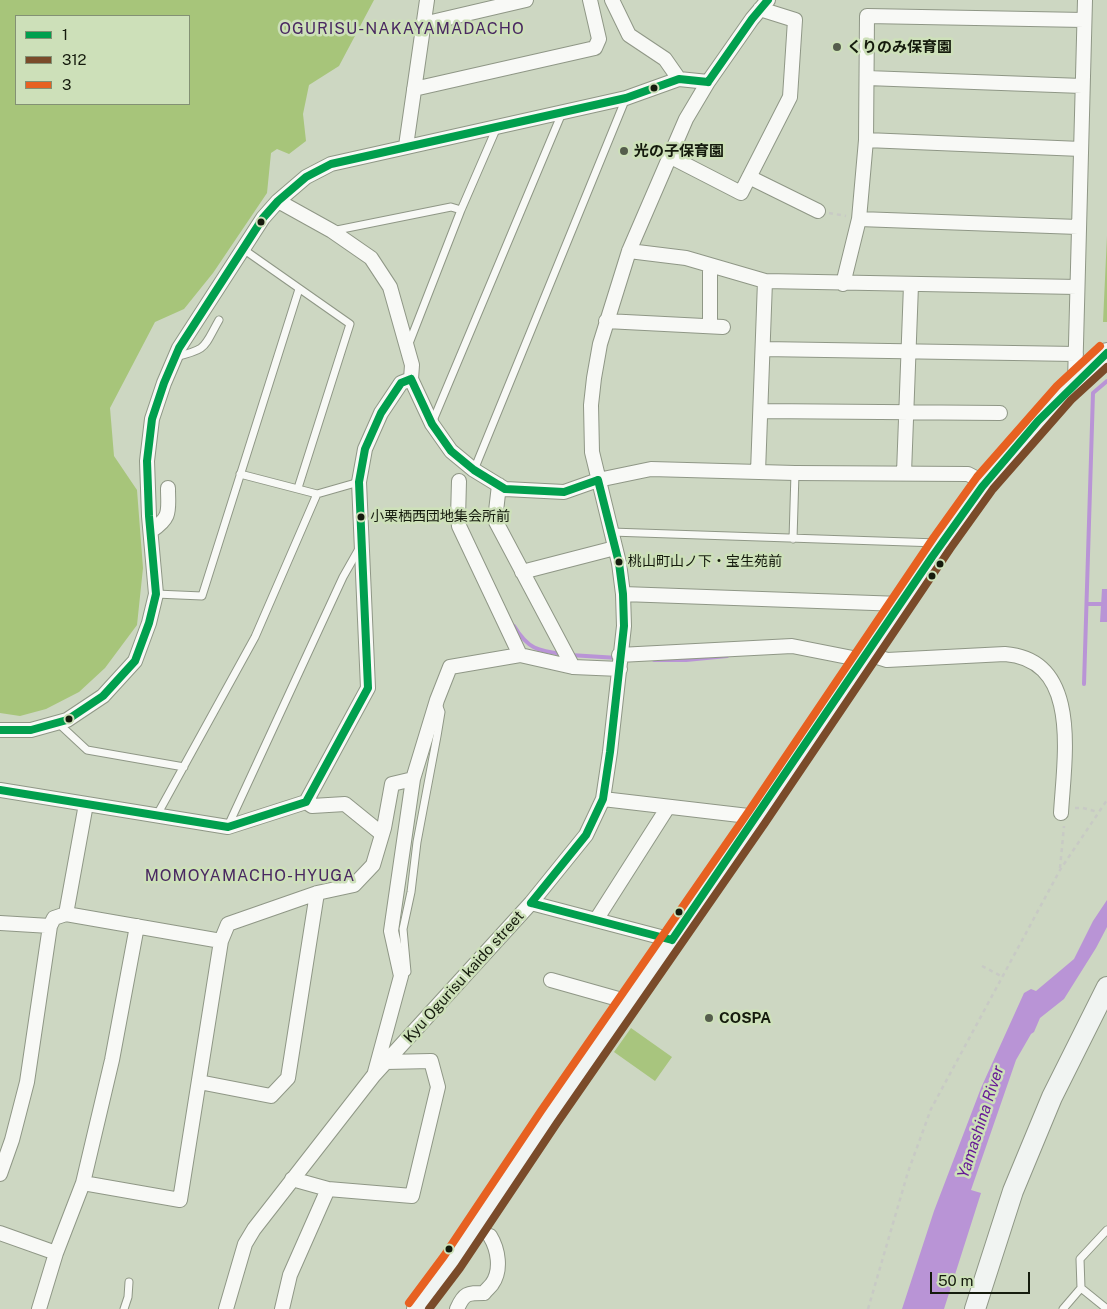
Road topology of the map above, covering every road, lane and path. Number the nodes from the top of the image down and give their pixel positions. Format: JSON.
{"nodes":[{"id":1,"x":426,"y":0,"type":"edge"},
{"id":2,"x":526,"y":0,"type":"edge"},
{"id":3,"x":590,"y":0,"type":"edge"},
{"id":4,"x":612,"y":0,"type":"edge"},
{"id":5,"x":1084,"y":0,"type":"edge"},
{"id":6,"x":764,"y":4,"type":"edge"},
{"id":7,"x":1084,"y":20,"type":"junction"},
{"id":8,"x":423,"y":24,"type":"junction"},
{"id":9,"x":867,"y":78,"type":"junction"},
{"id":10,"x":679,"y":79,"type":"junction"},
{"id":11,"x":708,"y":82,"type":"junction"},
{"id":12,"x":1082,"y":86,"type":"junction"},
{"id":13,"x":414,"y":89,"type":"junction"},
{"id":14,"x":626,"y":98,"type":"junction"},
{"id":15,"x":562,"y":113,"type":"junction"},
{"id":16,"x":497,"y":127,"type":"junction"},
{"id":17,"x":866,"y":140,"type":"junction"},
{"id":18,"x":406,"y":146,"type":"junction"},
{"id":19,"x":1081,"y":149,"type":"junction"},
{"id":20,"x":670,"y":156,"type":"junction"},
{"id":21,"x":749,"y":177,"type":"junction"},
{"id":22,"x":278,"y":201,"type":"junction"},
{"id":23,"x":460,"y":210,"type":"junction"},
{"id":24,"x":818,"y":212,"type":"joint"},
{"id":25,"x":859,"y":219,"type":"junction"},
{"id":26,"x":1078,"y":227,"type":"junction"},
{"id":27,"x":332,"y":231,"type":"junction"},
{"id":28,"x":243,"y":249,"type":"junction"},
{"id":29,"x":629,"y":251,"type":"junction"},
{"id":30,"x":710,"y":266,"type":"junction"},
{"id":31,"x":765,"y":282,"type":"junction"},
{"id":32,"x":843,"y":284,"type":"junction"},
{"id":33,"x":911,"y":285,"type":"junction"},
{"id":34,"x":1077,"y":287,"type":"junction"},
{"id":35,"x":299,"y":289,"type":"junction"},
{"id":36,"x":219,"y":320,"type":"dead end"},
{"id":37,"x":606,"y":321,"type":"junction"},
{"id":38,"x":407,"y":348,"type":"junction"},
{"id":39,"x":763,"y":349,"type":"junction"},
{"id":40,"x":908,"y":352,"type":"junction"},
{"id":41,"x":1107,"y":353,"type":"edge"},
{"id":42,"x":1076,"y":354,"type":"junction"},
{"id":43,"x":175,"y":356,"type":"junction"},
{"id":44,"x":411,"y":379,"type":"junction"},
{"id":45,"x":1075,"y":382,"type":"junction"},
{"id":46,"x":761,"y":411,"type":"junction"},
{"id":47,"x":906,"y":412,"type":"junction"},
{"id":48,"x":1000,"y":413,"type":"dead end"},
{"id":49,"x":432,"y":424,"type":"junction"},
{"id":50,"x":474,"y":470,"type":"junction"},
{"id":51,"x":758,"y":472,"type":"junction"},
{"id":52,"x":796,"y":473,"type":"junction"},
{"id":53,"x":904,"y":473,"type":"junction"},
{"id":54,"x":240,"y":474,"type":"junction"},
{"id":55,"x":598,"y":480,"type":"junction"},
{"id":56,"x":459,"y":481,"type":"dead end"},
{"id":57,"x":359,"y":482,"type":"junction"},
{"id":58,"x":985,"y":483,"type":"junction"},
{"id":59,"x":499,"y":485,"type":"junction"},
{"id":60,"x":168,"y":488,"type":"dead end"},
{"id":61,"x":298,"y":488,"type":"junction"},
{"id":62,"x":317,"y":494,"type":"junction"},
{"id":63,"x":151,"y":531,"type":"junction"},
{"id":64,"x":611,"y":532,"type":"junction"},
{"id":65,"x":794,"y":539,"type":"junction"},
{"id":66,"x":362,"y":543,"type":"junction"},
{"id":67,"x":942,"y":543,"type":"junction"},
{"id":68,"x":615,"y":548,"type":"junction"},
{"id":69,"x":522,"y":572,"type":"junction"},
{"id":70,"x":156,"y":594,"type":"junction"},
{"id":71,"x":623,"y":594,"type":"junction"},
{"id":72,"x":901,"y":604,"type":"junction"},
{"id":73,"x":520,"y":655,"type":"junction"},
{"id":74,"x":865,"y":657,"type":"junction"},
{"id":75,"x":620,"y":662,"type":"junction"},
{"id":76,"x":572,"y":665,"type":"junction"},
{"id":77,"x":437,"y":700,"type":"junction"},
{"id":78,"x":57,"y":723,"type":"junction"},
{"id":79,"x":0,"y":730,"type":"edge"},
{"id":80,"x":184,"y":766,"type":"junction"},
{"id":81,"x":414,"y":778,"type":"junction"},
{"id":82,"x":0,"y":790,"type":"edge"},
{"id":83,"x":602,"y":799,"type":"junction"},
{"id":84,"x":1107,"y":800,"type":"edge"},
{"id":85,"x":306,"y":802,"type":"junction"},
{"id":86,"x":86,"y":804,"type":"junction"},
{"id":87,"x":668,"y":807,"type":"junction"},
{"id":88,"x":1098,"y":812,"type":"junction"},
{"id":89,"x":1066,"y":814,"type":"junction"},
{"id":90,"x":157,"y":815,"type":"junction"},
{"id":91,"x":757,"y":818,"type":"junction"},
{"id":92,"x":228,"y":826,"type":"junction"},
{"id":93,"x":382,"y":834,"type":"junction"},
{"id":94,"x":1060,"y":870,"type":"junction"},
{"id":95,"x":317,"y":893,"type":"junction"},
{"id":96,"x":531,"y":903,"type":"junction"},
{"id":97,"x":66,"y":914,"type":"junction"},
{"id":98,"x":596,"y":920,"type":"junction"},
{"id":99,"x":0,"y":923,"type":"edge"},
{"id":100,"x":50,"y":926,"type":"junction"},
{"id":101,"x":138,"y":926,"type":"junction"},
{"id":102,"x":672,"y":940,"type":"junction"},
{"id":103,"x":221,"y":941,"type":"junction"},
{"id":104,"x":982,"y":966,"type":"dead end"},
{"id":105,"x":401,"y":976,"type":"junction"},
{"id":106,"x":1001,"y":976,"type":"junction"},
{"id":107,"x":551,"y":980,"type":"dead end"},
{"id":108,"x":1105,"y":995,"type":"edge"},
{"id":109,"x":629,"y":1002,"type":"junction"},
{"id":110,"x":386,"y":1062,"type":"junction"},
{"id":111,"x":374,"y":1075,"type":"junction"},
{"id":112,"x":199,"y":1082,"type":"junction"},
{"id":113,"x":0,"y":1174,"type":"edge"},
{"id":114,"x":292,"y":1179,"type":"junction"},
{"id":115,"x":83,"y":1183,"type":"junction"},
{"id":116,"x":328,"y":1189,"type":"junction"},
{"id":117,"x":1107,"y":1230,"type":"edge"},
{"id":118,"x":0,"y":1233,"type":"edge"},
{"id":119,"x":490,"y":1236,"type":"dead end"},
{"id":120,"x":56,"y":1253,"type":"junction"},
{"id":121,"x":129,"y":1282,"type":"dead end"},
{"id":122,"x":1081,"y":1288,"type":"junction"},
{"id":123,"x":39,"y":1309,"type":"edge"},
{"id":124,"x":124,"y":1309,"type":"edge"},
{"id":125,"x":226,"y":1309,"type":"edge"},
{"id":126,"x":282,"y":1309,"type":"edge"},
{"id":127,"x":417,"y":1309,"type":"edge"},
{"id":128,"x":457,"y":1309,"type":"edge"},
{"id":129,"x":868,"y":1309,"type":"edge"},
{"id":130,"x":975,"y":1309,"type":"edge"},
{"id":131,"x":1063,"y":1309,"type":"edge"},
{"id":132,"x":1107,"y":1309,"type":"edge"}],
"edges":[{"from":1,"to":8,"type":"street"},
{"from":2,"to":8,"type":"street"},
{"from":3,"to":13,"type":"street"},
{"from":4,"to":10,"type":"street"},
{"from":5,"to":7,"type":"street"},
{"from":6,"to":11,"type":"street","name":"Kyu Ogurisu kaido street"},
{"from":6,"to":21,"type":"street"},
{"from":7,"to":9,"type":"street"},
{"from":7,"to":12,"type":"street"},
{"from":8,"to":13,"type":"street"},
{"from":9,"to":12,"type":"street"},
{"from":9,"to":17,"type":"street"},
{"from":10,"to":11,"type":"street"},
{"from":10,"to":14,"type":"street"},
{"from":11,"to":20,"type":"street","name":"Kyu Ogurisu kaido street"},
{"from":12,"to":19,"type":"street"},
{"from":13,"to":18,"type":"street"},
{"from":14,"to":15,"type":"street"},
{"from":14,"to":50,"type":"lane"},
{"from":15,"to":16,"type":"street"},
{"from":15,"to":49,"type":"lane"},
{"from":16,"to":18,"type":"street"},
{"from":16,"to":23,"type":"lane"},
{"from":17,"to":19,"type":"street"},
{"from":17,"to":25,"type":"street"},
{"from":18,"to":22,"type":"street"},
{"from":19,"to":26,"type":"street"},
{"from":20,"to":21,"type":"street"},
{"from":20,"to":29,"type":"street","name":"Kyu Ogurisu kaido street"},
{"from":21,"to":24,"type":"street"},
{"from":22,"to":27,"type":"street"},
{"from":22,"to":28,"type":"street"},
{"from":23,"to":27,"type":"lane"},
{"from":23,"to":38,"type":"lane"},
{"from":24,"to":25,"type":"path"},
{"from":25,"to":26,"type":"street"},
{"from":25,"to":32,"type":"street"},
{"from":26,"to":34,"type":"street"},
{"from":27,"to":38,"type":"street"},
{"from":28,"to":35,"type":"lane"},
{"from":28,"to":43,"type":"street"},
{"from":29,"to":30,"type":"street"},
{"from":29,"to":37,"type":"street","name":"Kyu Ogurisu kaido street"},
{"from":30,"to":31,"type":"street"},
{"from":30,"to":37,"type":"street"},
{"from":31,"to":32,"type":"street"},
{"from":31,"to":39,"type":"street"},
{"from":32,"to":33,"type":"street"},
{"from":33,"to":34,"type":"street"},
{"from":33,"to":40,"type":"street"},
{"from":34,"to":42,"type":"street"},
{"from":35,"to":54,"type":"lane"},
{"from":35,"to":61,"type":"lane"},
{"from":36,"to":43,"type":"lane"},
{"from":37,"to":55,"type":"street","name":"Kyu Ogurisu kaido street"},
{"from":38,"to":44,"type":"street"},
{"from":39,"to":40,"type":"street"},
{"from":39,"to":46,"type":"street"},
{"from":40,"to":42,"type":"street"},
{"from":40,"to":47,"type":"street"},
{"from":41,"to":45,"type":"street"},
{"from":42,"to":45,"type":"street"},
{"from":43,"to":63,"type":"street"},
{"from":44,"to":49,"type":"street"},
{"from":44,"to":57,"type":"street"},
{"from":45,"to":58,"type":"street"},
{"from":46,"to":47,"type":"street"},
{"from":46,"to":51,"type":"street"},
{"from":47,"to":48,"type":"street"},
{"from":47,"to":53,"type":"street"},
{"from":49,"to":50,"type":"street"},
{"from":50,"to":59,"type":"street"},
{"from":51,"to":52,"type":"street"},
{"from":51,"to":55,"type":"street"},
{"from":52,"to":53,"type":"street"},
{"from":52,"to":65,"type":"lane"},
{"from":53,"to":58,"type":"street"},
{"from":54,"to":61,"type":"lane"},
{"from":54,"to":70,"type":"lane"},
{"from":55,"to":59,"type":"street"},
{"from":55,"to":64,"type":"street","name":"Kyu Ogurisu kaido street"},
{"from":56,"to":73,"type":"street"},
{"from":57,"to":62,"type":"lane"},
{"from":57,"to":66,"type":"street"},
{"from":58,"to":67,"type":"street"},
{"from":59,"to":69,"type":"street"},
{"from":60,"to":63,"type":"street"},
{"from":61,"to":62,"type":"lane"},
{"from":62,"to":80,"type":"lane"},
{"from":63,"to":70,"type":"street"},
{"from":64,"to":65,"type":"lane"},
{"from":64,"to":68,"type":"street","name":"Kyu Ogurisu kaido street"},
{"from":65,"to":67,"type":"lane"},
{"from":66,"to":85,"type":"street"},
{"from":66,"to":92,"type":"lane"},
{"from":67,"to":72,"type":"street"},
{"from":68,"to":69,"type":"street"},
{"from":68,"to":71,"type":"street","name":"Kyu Ogurisu kaido street"},
{"from":69,"to":76,"type":"street"},
{"from":70,"to":78,"type":"street"},
{"from":71,"to":72,"type":"street"},
{"from":71,"to":75,"type":"street","name":"Kyu Ogurisu kaido street"},
{"from":72,"to":74,"type":"street"},
{"from":73,"to":76,"type":"street"},
{"from":73,"to":77,"type":"street"},
{"from":74,"to":75,"type":"street"},
{"from":74,"to":89,"type":"street"},
{"from":74,"to":91,"type":"street"},
{"from":75,"to":76,"type":"street"},
{"from":75,"to":83,"type":"street","name":"Kyu Ogurisu kaido street"},
{"from":77,"to":81,"type":"street"},
{"from":77,"to":105,"type":"lane"},
{"from":78,"to":79,"type":"street"},
{"from":78,"to":80,"type":"lane"},
{"from":80,"to":90,"type":"lane"},
{"from":81,"to":93,"type":"street"},
{"from":81,"to":105,"type":"street"},
{"from":82,"to":86,"type":"street"},
{"from":83,"to":87,"type":"street"},
{"from":83,"to":96,"type":"street","name":"Kyu Ogurisu kaido street"},
{"from":84,"to":88,"type":"path"},
{"from":85,"to":92,"type":"street"},
{"from":85,"to":93,"type":"street"},
{"from":86,"to":90,"type":"street"},
{"from":86,"to":97,"type":"street"},
{"from":87,"to":91,"type":"street"},
{"from":87,"to":98,"type":"street"},
{"from":88,"to":89,"type":"path"},
{"from":88,"to":94,"type":"path"},
{"from":89,"to":94,"type":"path"},
{"from":90,"to":92,"type":"street"},
{"from":91,"to":102,"type":"street"},
{"from":93,"to":95,"type":"street"},
{"from":94,"to":106,"type":"path"},
{"from":95,"to":103,"type":"street"},
{"from":95,"to":112,"type":"street"},
{"from":96,"to":98,"type":"street"},
{"from":96,"to":110,"type":"street","name":"Kyu Ogurisu kaido street"},
{"from":97,"to":100,"type":"street"},
{"from":97,"to":101,"type":"street"},
{"from":98,"to":102,"type":"street"},
{"from":99,"to":100,"type":"street"},
{"from":100,"to":113,"type":"street"},
{"from":101,"to":103,"type":"street"},
{"from":101,"to":115,"type":"street"},
{"from":102,"to":109,"type":"street"},
{"from":103,"to":112,"type":"street"},
{"from":104,"to":106,"type":"path"},
{"from":105,"to":111,"type":"street"},
{"from":106,"to":129,"type":"path"},
{"from":107,"to":109,"type":"street"},
{"from":108,"to":130,"type":"street"},
{"from":109,"to":127,"type":"street"},
{"from":110,"to":111,"type":"street","name":"Kyu Ogurisu kaido street"},
{"from":110,"to":116,"type":"street"},
{"from":111,"to":114,"type":"street","name":"Kyu Ogurisu kaido street"},
{"from":112,"to":115,"type":"street"},
{"from":114,"to":116,"type":"street"},
{"from":114,"to":125,"type":"street","name":"Kyu Ogurisu kaido street"},
{"from":115,"to":120,"type":"street"},
{"from":116,"to":126,"type":"street"},
{"from":117,"to":122,"type":"lane"},
{"from":118,"to":120,"type":"street"},
{"from":119,"to":128,"type":"street"},
{"from":120,"to":123,"type":"street"},
{"from":121,"to":124,"type":"lane"},
{"from":122,"to":131,"type":"lane"},
{"from":122,"to":132,"type":"lane"}]}
